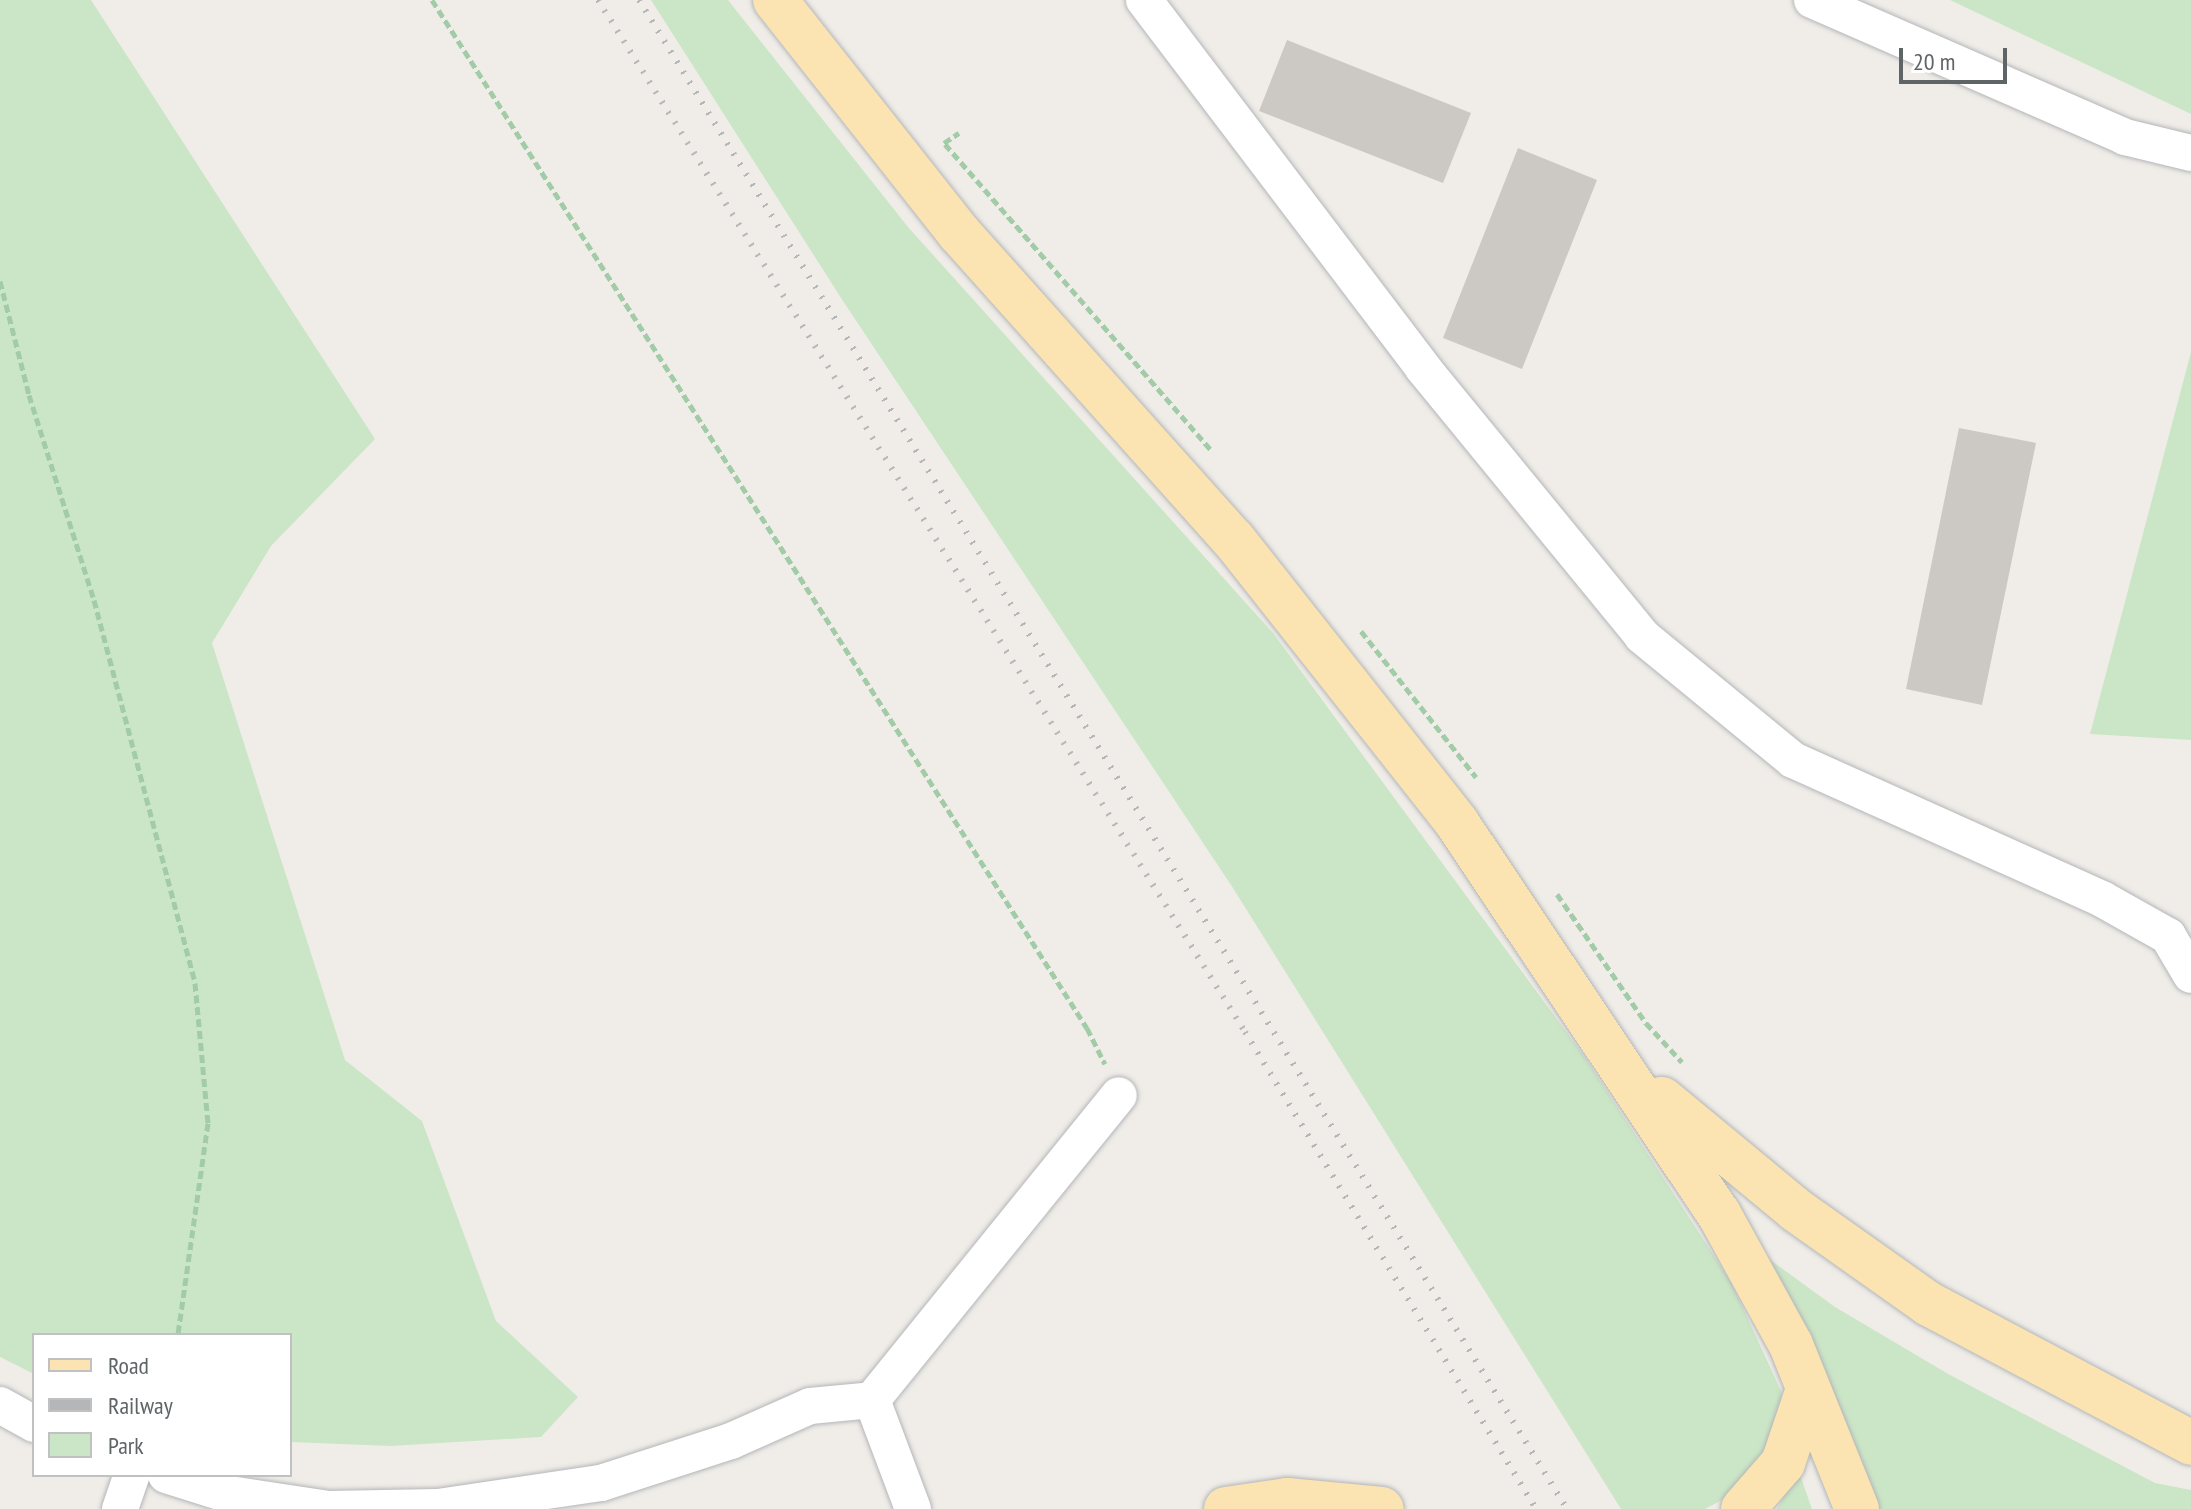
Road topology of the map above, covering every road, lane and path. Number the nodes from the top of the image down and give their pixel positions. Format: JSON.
{"nodes":[{"id":1,"x":432,"y":0,"type":"edge"},
{"id":2,"x":775,"y":0,"type":"edge"},
{"id":3,"x":1144,"y":0,"type":"edge"},
{"id":4,"x":1812,"y":0,"type":"edge"},
{"id":5,"x":945,"y":144,"type":"dead end"},
{"id":6,"x":2191,"y":153,"type":"edge"},
{"id":7,"x":0,"y":281,"type":"edge"},
{"id":8,"x":1214,"y":452,"type":"dead end"},
{"id":9,"x":1356,"y":625,"type":"dead end"},
{"id":10,"x":1483,"y":788,"type":"dead end"},
{"id":11,"x":1556,"y":892,"type":"dead end"},
{"id":12,"x":2191,"y":975,"type":"edge"},
{"id":13,"x":1613,"y":1053,"type":"junction"},
{"id":14,"x":1689,"y":1070,"type":"dead end"},
{"id":15,"x":1119,"y":1095,"type":"joint"},
{"id":16,"x":178,"y":1333,"type":"edge"},
{"id":17,"x":1808,"y":1389,"type":"junction"},
{"id":18,"x":872,"y":1400,"type":"junction"},
{"id":19,"x":0,"y":1405,"type":"edge"},
{"id":20,"x":32,"y":1423,"type":"edge"},
{"id":21,"x":2191,"y":1443,"type":"edge"},
{"id":22,"x":131,"y":1477,"type":"edge"},
{"id":23,"x":172,"y":1477,"type":"edge"},
{"id":24,"x":120,"y":1509,"type":"edge"},
{"id":25,"x":329,"y":1509,"type":"edge"},
{"id":26,"x":913,"y":1509,"type":"edge"},
{"id":27,"x":1226,"y":1509,"type":"edge"},
{"id":28,"x":1382,"y":1509,"type":"edge"},
{"id":29,"x":1743,"y":1509,"type":"edge"},
{"id":30,"x":1857,"y":1509,"type":"edge"}],
"edges":[{"from":1,"to":15,"type":"path"},
{"from":2,"to":13,"type":"main road"},
{"from":3,"to":12,"type":"lane"},
{"from":4,"to":6,"type":"lane"},
{"from":5,"to":8,"type":"path"},
{"from":7,"to":16,"type":"path"},
{"from":9,"to":10,"type":"path"},
{"from":11,"to":14,"type":"path"},
{"from":13,"to":17,"type":"main road"},
{"from":13,"to":21,"type":"main road"},
{"from":15,"to":18,"type":"lane"},
{"from":17,"to":29,"type":"main road"},
{"from":17,"to":30,"type":"main road"},
{"from":18,"to":25,"type":"lane"},
{"from":18,"to":26,"type":"lane"},
{"from":19,"to":20,"type":"lane"},
{"from":22,"to":24,"type":"lane"},
{"from":23,"to":25,"type":"lane"},
{"from":27,"to":28,"type":"main road"}]}
